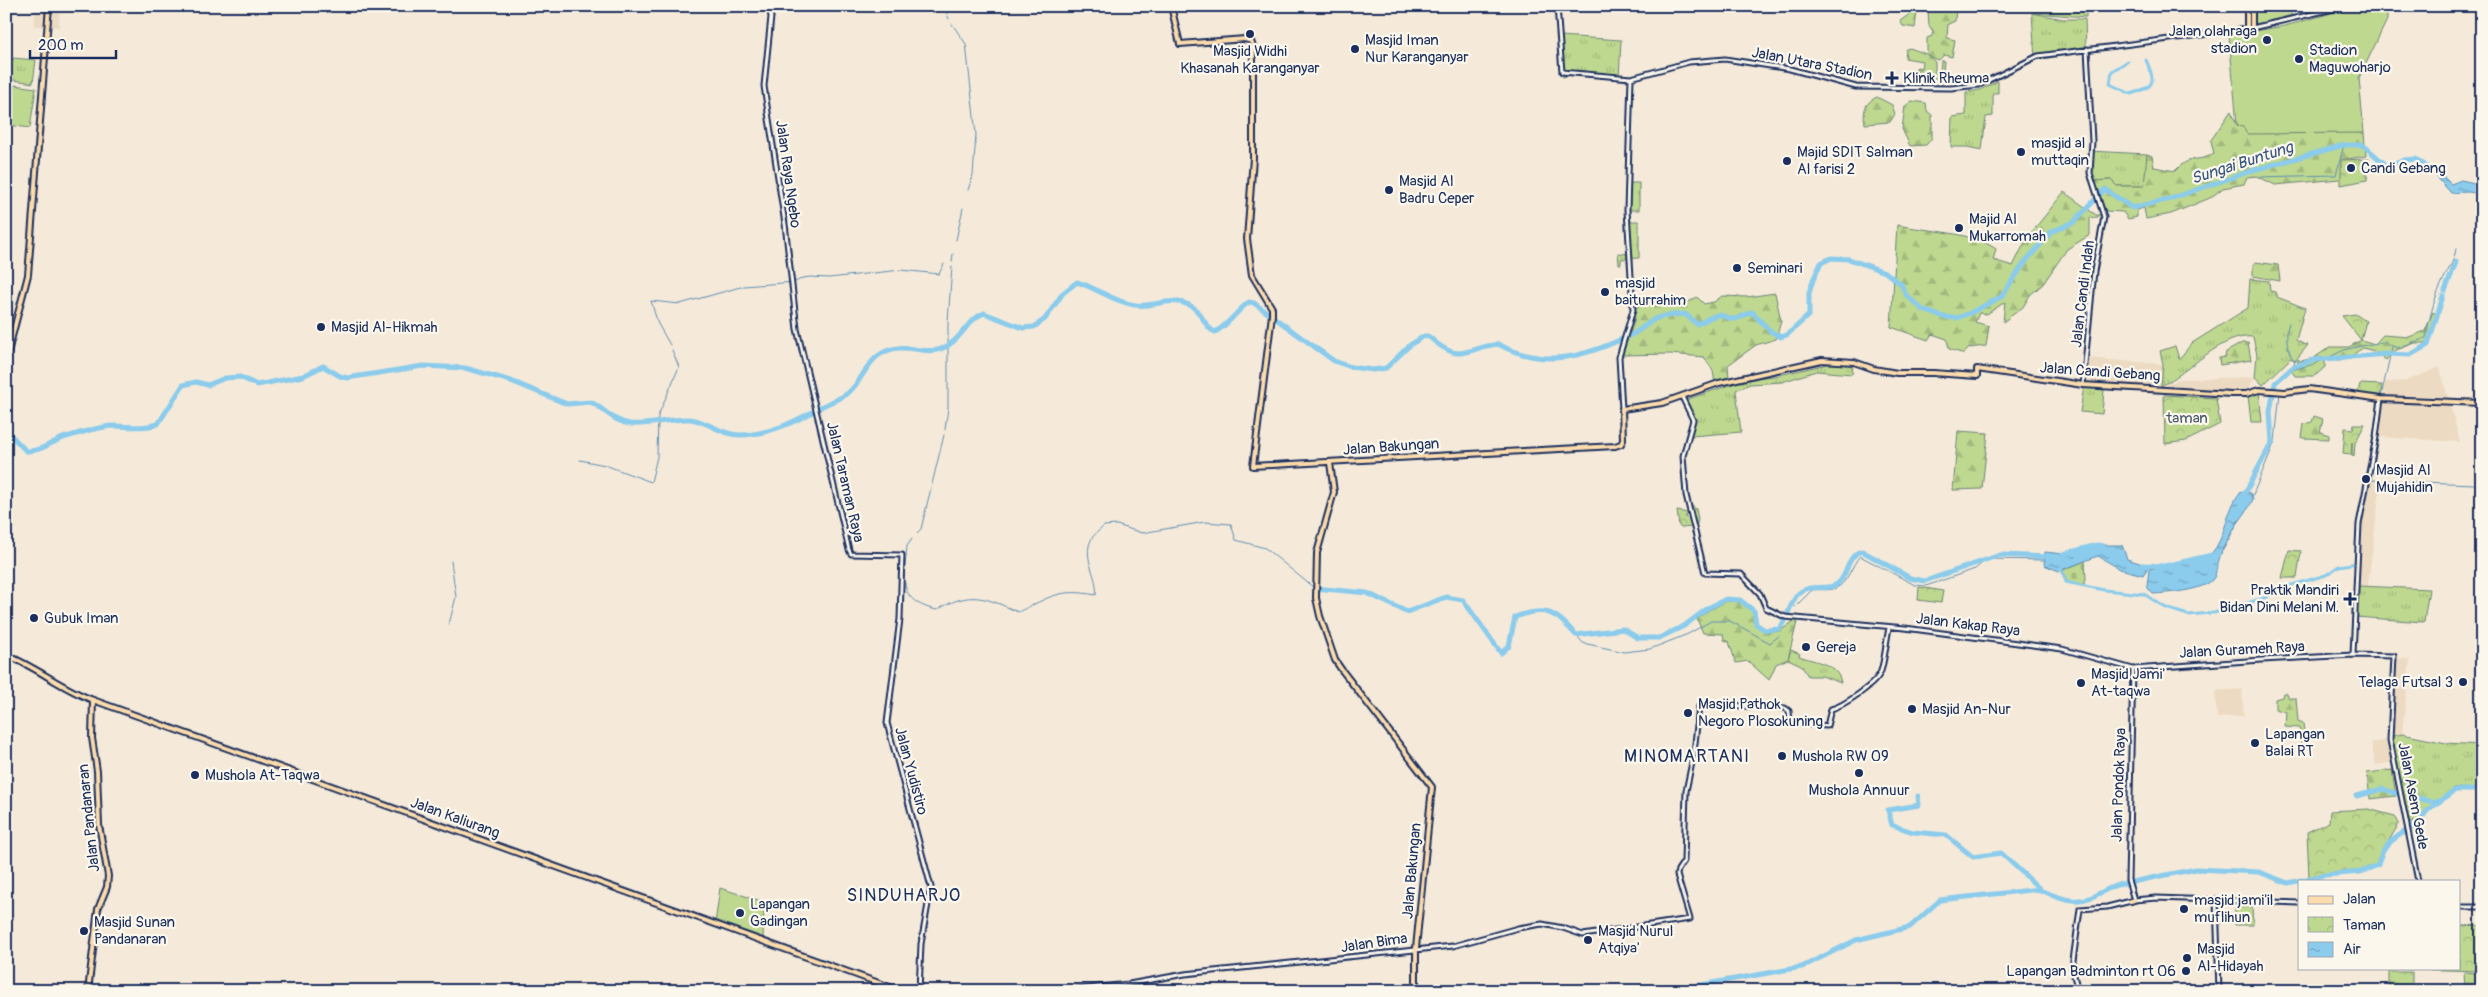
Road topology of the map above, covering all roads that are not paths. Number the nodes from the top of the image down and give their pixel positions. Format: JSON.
{"nodes":[{"id":1,"x":49,"y":6,"type":"edge"},
{"id":2,"x":769,"y":6,"type":"edge"},
{"id":3,"x":1171,"y":6,"type":"edge"},
{"id":4,"x":1557,"y":6,"type":"edge"},
{"id":5,"x":2247,"y":6,"type":"edge"},
{"id":6,"x":2252,"y":6,"type":"edge"},
{"id":7,"x":2346,"y":6,"type":"edge"},
{"id":8,"x":2252,"y":28,"type":"junction"},
{"id":9,"x":2247,"y":29,"type":"junction"},
{"id":10,"x":2094,"y":48,"type":"junction"},
{"id":11,"x":2087,"y":49,"type":"junction"},
{"id":12,"x":2088,"y":58,"type":"junction"},
{"id":13,"x":1631,"y":78,"type":"junction"},
{"id":14,"x":6,"y":360,"type":"edge"},
{"id":15,"x":2083,"y":385,"type":"junction"},
{"id":16,"x":1682,"y":397,"type":"junction"},
{"id":17,"x":2381,"y":399,"type":"junction"},
{"id":18,"x":2482,"y":402,"type":"edge"},
{"id":19,"x":816,"y":407,"type":"joint"},
{"id":20,"x":1622,"y":409,"type":"junction"},
{"id":21,"x":1330,"y":463,"type":"junction"},
{"id":22,"x":901,"y":555,"type":"joint"},
{"id":23,"x":1889,"y":628,"type":"junction"},
{"id":24,"x":6,"y":655,"type":"edge"},
{"id":25,"x":2353,"y":655,"type":"junction"},
{"id":26,"x":2394,"y":656,"type":"joint"},
{"id":27,"x":2133,"y":669,"type":"junction"},
{"id":28,"x":93,"y":700,"type":"junction"},
{"id":29,"x":2418,"y":880,"type":"edge"},
{"id":30,"x":2216,"y":899,"type":"junction"},
{"id":31,"x":2133,"y":900,"type":"junction"},
{"id":32,"x":2298,"y":903,"type":"edge"},
{"id":33,"x":2460,"y":907,"type":"edge"},
{"id":34,"x":2482,"y":907,"type":"edge"},
{"id":35,"x":1416,"y":948,"type":"junction"},
{"id":36,"x":88,"y":991,"type":"edge"},
{"id":37,"x":901,"y":991,"type":"edge"},
{"id":38,"x":919,"y":991,"type":"edge"},
{"id":39,"x":1058,"y":991,"type":"edge"},
{"id":40,"x":1416,"y":991,"type":"edge"},
{"id":41,"x":2078,"y":991,"type":"edge"},
{"id":42,"x":2219,"y":991,"type":"edge"}],
"edges":[{"from":1,"to":14,"type":"main road"},
{"from":2,"to":19,"type":"street","name":"Jalan Raya Ngebo"},
{"from":3,"to":21,"type":"main road"},
{"from":4,"to":13,"type":"street"},
{"from":5,"to":9,"type":"main road"},
{"from":6,"to":8,"type":"main road"},
{"from":7,"to":8,"type":"street"},
{"from":8,"to":9,"type":"main road","name":"Jalan Utara Stadion"},
{"from":9,"to":10,"type":"street","name":"Jalan Utara Stadion"},
{"from":10,"to":11,"type":"street","name":"Jalan Utara Stadion"},
{"from":10,"to":12,"type":"street"},
{"from":11,"to":12,"type":"street","name":"Jalan Candi Indah"},
{"from":11,"to":13,"type":"street","name":"Jalan Utara Stadion"},
{"from":12,"to":15,"type":"street","name":"Jalan Candi Indah"},
{"from":13,"to":20,"type":"street","name":"Jalan Bakungan"},
{"from":15,"to":16,"type":"main road","name":"Jalan Candi Gebang"},
{"from":15,"to":17,"type":"main road","name":"Jalan Candi Gebang"},
{"from":16,"to":20,"type":"main road","name":"Jalan Candi Gebang"},
{"from":16,"to":23,"type":"street","name":"Jalan Kakap Raya"},
{"from":17,"to":18,"type":"main road","name":"Jalan Candi Gebang"},
{"from":17,"to":25,"type":"street"},
{"from":19,"to":22,"type":"street","name":"Jalan Taraman Raya"},
{"from":20,"to":21,"type":"main road","name":"Jalan Bakungan"},
{"from":21,"to":35,"type":"main road","name":"Jalan Bakungan"},
{"from":22,"to":38,"type":"street","name":"Jalan Yudistiro"},
{"from":23,"to":27,"type":"street","name":"Jalan Kakap Raya"},
{"from":23,"to":35,"type":"street","name":"Jalan Bima"},
{"from":24,"to":28,"type":"main road","name":"Jalan Kaliurang"},
{"from":25,"to":26,"type":"street","name":"Jalan Gurameh Raya"},
{"from":25,"to":27,"type":"street","name":"Jalan Gurameh Raya"},
{"from":26,"to":29,"type":"street","name":"Jalan Asem Gede"},
{"from":27,"to":31,"type":"street","name":"Jalan Pondok Raya"},
{"from":28,"to":36,"type":"main road","name":"Jalan Pandanaran"},
{"from":28,"to":37,"type":"main road","name":"Jalan Kaliurang"},
{"from":30,"to":31,"type":"street"},
{"from":30,"to":32,"type":"street"},
{"from":30,"to":42,"type":"street"},
{"from":31,"to":41,"type":"street"},
{"from":33,"to":34,"type":"street"},
{"from":35,"to":39,"type":"street","name":"Jalan Bima"},
{"from":35,"to":40,"type":"main road","name":"Jalan Bakungan"}]}
